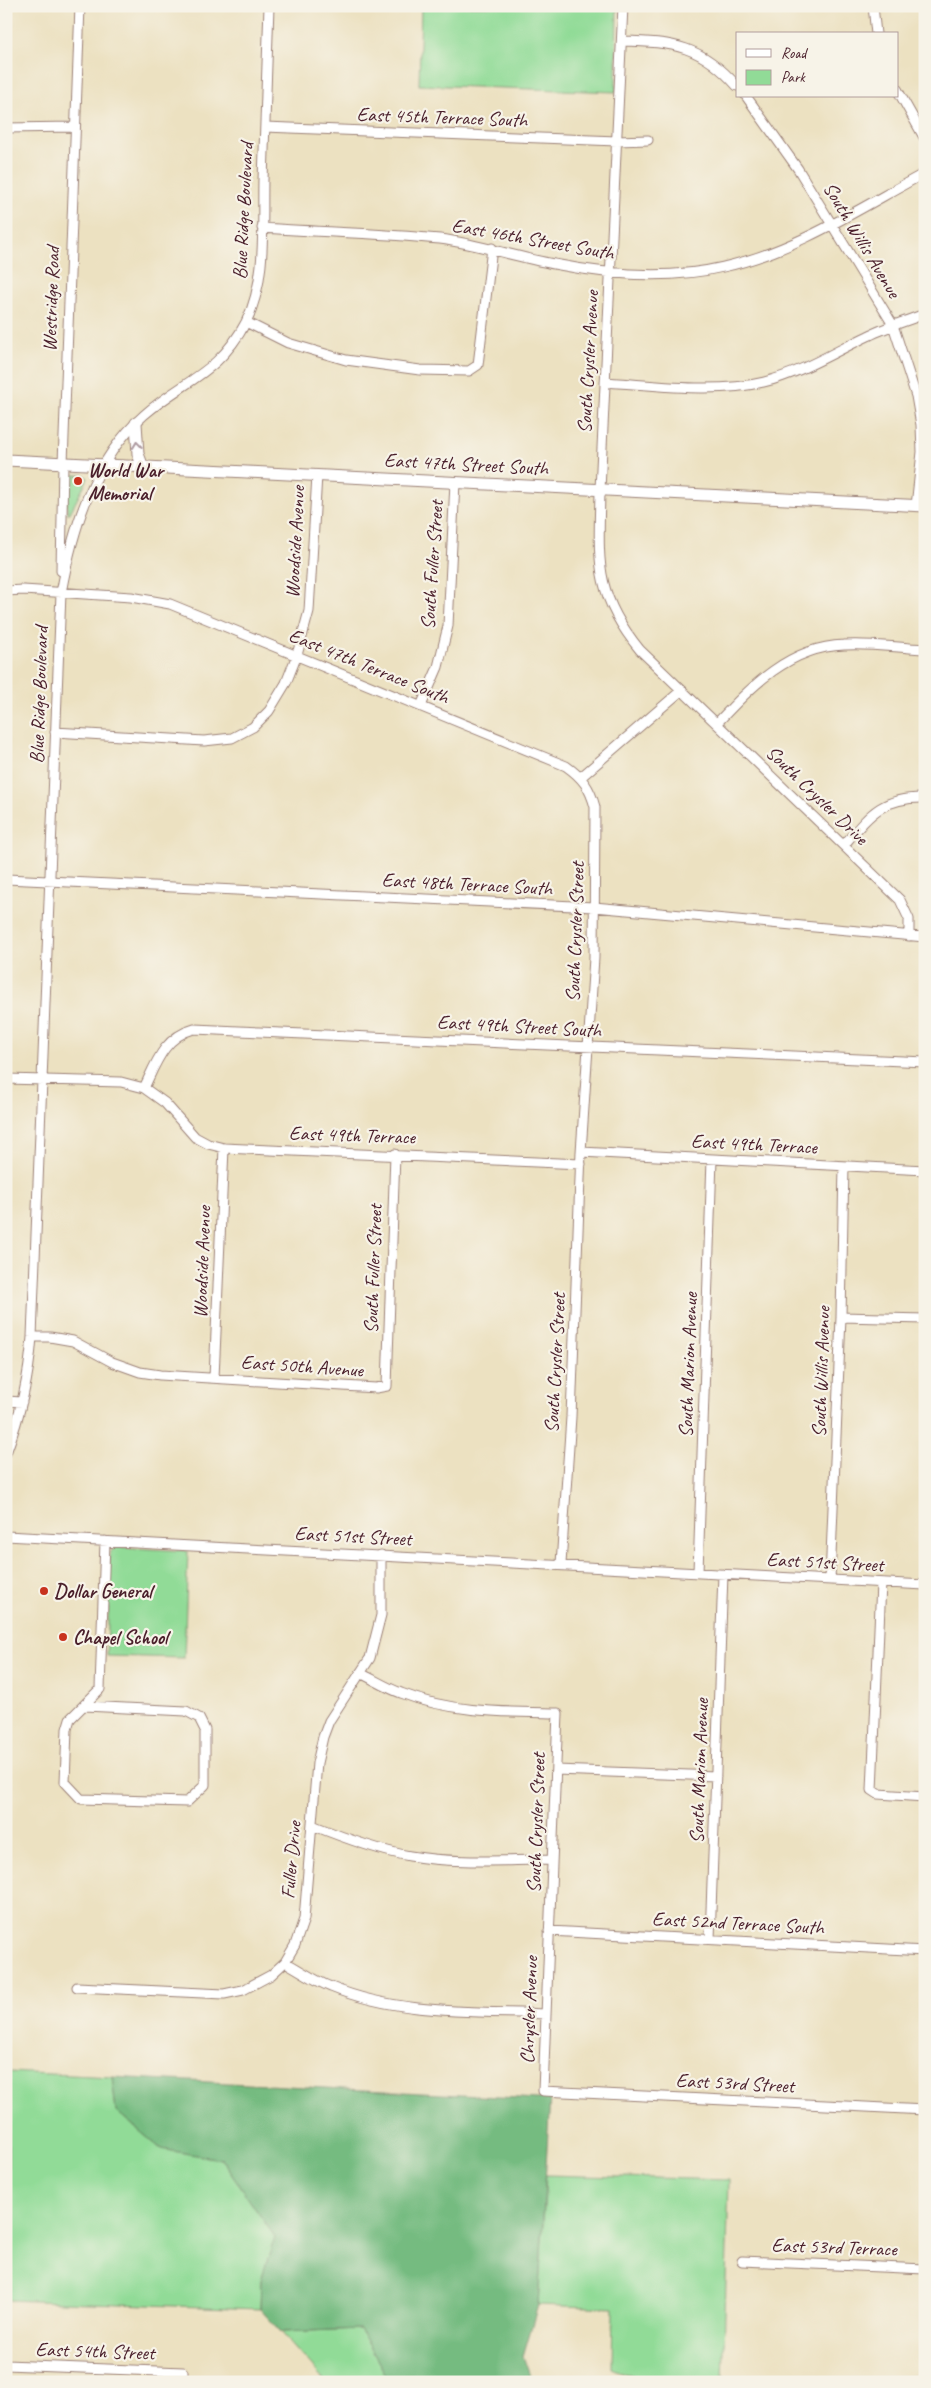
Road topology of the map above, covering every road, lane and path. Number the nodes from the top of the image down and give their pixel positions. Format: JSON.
{"nodes":[{"id":1,"x":80,"y":6,"type":"edge"},
{"id":2,"x":269,"y":6,"type":"edge"},
{"id":3,"x":623,"y":6,"type":"edge"},
{"id":4,"x":873,"y":6,"type":"edge"},
{"id":5,"x":876,"y":32,"type":"edge"},
{"id":6,"x":622,"y":41,"type":"junction"},
{"id":7,"x":736,"y":85,"type":"edge"},
{"id":8,"x":898,"y":91,"type":"edge"},
{"id":9,"x":747,"y":98,"type":"edge"},
{"id":10,"x":74,"y":127,"type":"junction"},
{"id":11,"x":265,"y":127,"type":"junction"},
{"id":12,"x":6,"y":128,"type":"edge"},
{"id":13,"x":925,"y":139,"type":"edge"},
{"id":14,"x":648,"y":140,"type":"dead end"},
{"id":15,"x":617,"y":141,"type":"junction"},
{"id":16,"x":925,"y":172,"type":"edge"},
{"id":17,"x":831,"y":224,"type":"junction"},
{"id":18,"x":262,"y":228,"type":"junction"},
{"id":19,"x":492,"y":248,"type":"junction"},
{"id":20,"x":610,"y":271,"type":"junction"},
{"id":21,"x":925,"y":314,"type":"edge"},
{"id":22,"x":246,"y":322,"type":"junction"},
{"id":23,"x":893,"y":325,"type":"junction"},
{"id":24,"x":605,"y":382,"type":"junction"},
{"id":25,"x":920,"y":396,"type":"edge"},
{"id":26,"x":136,"y":423,"type":"junction"},
{"id":27,"x":6,"y":460,"type":"edge"},
{"id":28,"x":63,"y":463,"type":"junction"},
{"id":29,"x":106,"y":465,"type":"junction"},
{"id":30,"x":144,"y":467,"type":"junction"},
{"id":31,"x":317,"y":475,"type":"junction"},
{"id":32,"x":455,"y":482,"type":"junction"},
{"id":33,"x":600,"y":490,"type":"junction"},
{"id":34,"x":920,"y":506,"type":"edge"},
{"id":35,"x":6,"y":591,"type":"edge"},
{"id":36,"x":61,"y":593,"type":"junction"},
{"id":37,"x":925,"y":649,"type":"edge"},
{"id":38,"x":297,"y":655,"type":"junction"},
{"id":39,"x":682,"y":690,"type":"junction"},
{"id":40,"x":421,"y":706,"type":"junction"},
{"id":41,"x":717,"y":723,"type":"junction"},
{"id":42,"x":55,"y":732,"type":"junction"},
{"id":43,"x":581,"y":777,"type":"junction"},
{"id":44,"x":925,"y":798,"type":"edge"},
{"id":45,"x":844,"y":845,"type":"junction"},
{"id":46,"x":6,"y":879,"type":"edge"},
{"id":47,"x":50,"y":879,"type":"junction"},
{"id":48,"x":594,"y":907,"type":"junction"},
{"id":49,"x":909,"y":936,"type":"junction"},
{"id":50,"x":925,"y":937,"type":"edge"},
{"id":51,"x":588,"y":1047,"type":"junction"},
{"id":52,"x":925,"y":1062,"type":"edge"},
{"id":53,"x":6,"y":1079,"type":"edge"},
{"id":54,"x":43,"y":1081,"type":"junction"},
{"id":55,"x":144,"y":1088,"type":"junction"},
{"id":56,"x":224,"y":1148,"type":"junction"},
{"id":57,"x":581,"y":1152,"type":"junction"},
{"id":58,"x":395,"y":1154,"type":"junction"},
{"id":59,"x":712,"y":1159,"type":"junction"},
{"id":60,"x":581,"y":1164,"type":"junction"},
{"id":61,"x":844,"y":1166,"type":"junction"},
{"id":62,"x":925,"y":1170,"type":"edge"},
{"id":63,"x":841,"y":1317,"type":"junction"},
{"id":64,"x":925,"y":1319,"type":"edge"},
{"id":65,"x":32,"y":1337,"type":"junction"},
{"id":66,"x":214,"y":1378,"type":"junction"},
{"id":67,"x":387,"y":1386,"type":"joint"},
{"id":68,"x":6,"y":1401,"type":"edge"},
{"id":69,"x":22,"y":1402,"type":"junction"},
{"id":70,"x":6,"y":1454,"type":"edge"},
{"id":71,"x":6,"y":1536,"type":"edge"},
{"id":72,"x":105,"y":1541,"type":"junction"},
{"id":73,"x":381,"y":1555,"type":"junction"},
{"id":74,"x":561,"y":1564,"type":"junction"},
{"id":75,"x":698,"y":1572,"type":"junction"},
{"id":76,"x":723,"y":1574,"type":"junction"},
{"id":77,"x":830,"y":1580,"type":"junction"},
{"id":78,"x":881,"y":1583,"type":"junction"},
{"id":79,"x":925,"y":1586,"type":"edge"},
{"id":80,"x":360,"y":1672,"type":"junction"},
{"id":81,"x":85,"y":1706,"type":"junction"},
{"id":82,"x":556,"y":1770,"type":"junction"},
{"id":83,"x":716,"y":1776,"type":"junction"},
{"id":84,"x":925,"y":1796,"type":"edge"},
{"id":85,"x":312,"y":1825,"type":"junction"},
{"id":86,"x":552,"y":1860,"type":"junction"},
{"id":87,"x":549,"y":1932,"type":"junction"},
{"id":88,"x":710,"y":1939,"type":"junction"},
{"id":89,"x":925,"y":1951,"type":"edge"},
{"id":90,"x":285,"y":1962,"type":"junction"},
{"id":91,"x":77,"y":1987,"type":"dead end"},
{"id":92,"x":546,"y":2014,"type":"junction"},
{"id":93,"x":543,"y":2091,"type":"joint"},
{"id":94,"x":925,"y":2110,"type":"edge"},
{"id":95,"x":742,"y":2261,"type":"dead end"},
{"id":96,"x":925,"y":2269,"type":"edge"},
{"id":97,"x":6,"y":2365,"type":"edge"},
{"id":98,"x":183,"y":2382,"type":"edge"}],
"edges":[{"from":1,"to":10,"type":"street","name":"Westridge Road"},
{"from":2,"to":11,"type":"street","name":"Blue Ridge Boulevard"},
{"from":3,"to":6,"type":"street","name":"South Crysler Avenue"},
{"from":4,"to":5,"type":"street"},
{"from":6,"to":7,"type":"street"},
{"from":6,"to":15,"type":"street","name":"South Crysler Avenue"},
{"from":8,"to":13,"type":"street"},
{"from":9,"to":17,"type":"street","name":"South Willis Avenue"},
{"from":10,"to":12,"type":"street"},
{"from":10,"to":28,"type":"street","name":"Westridge Road"},
{"from":11,"to":15,"type":"street","name":"East 45th Terrace South"},
{"from":11,"to":18,"type":"street","name":"Blue Ridge Boulevard"},
{"from":14,"to":15,"type":"street","name":"East 45th Terrace South"},
{"from":15,"to":20,"type":"street","name":"South Crysler Avenue"},
{"from":16,"to":17,"type":"street","name":"East 46th Street South"},
{"from":17,"to":20,"type":"street","name":"East 46th Street South"},
{"from":17,"to":23,"type":"street","name":"South Willis Avenue"},
{"from":18,"to":19,"type":"street","name":"East 46th Street South"},
{"from":18,"to":22,"type":"street","name":"Blue Ridge Boulevard"},
{"from":19,"to":20,"type":"street","name":"East 46th Street South"},
{"from":19,"to":22,"type":"street"},
{"from":20,"to":24,"type":"street","name":"South Crysler Avenue"},
{"from":21,"to":23,"type":"street"},
{"from":22,"to":26,"type":"street","name":"Blue Ridge Boulevard"},
{"from":23,"to":24,"type":"street"},
{"from":23,"to":25,"type":"street","name":"South Willis Avenue"},
{"from":24,"to":33,"type":"street","name":"South Crysler Avenue"},
{"from":25,"to":34,"type":"street","name":"South Willis Avenue"},
{"from":26,"to":29,"type":"street","name":"Blue Ridge Boulevard"},
{"from":30,"to":26,"type":"main road","one_way":true},
{"from":27,"to":28,"type":"main road","name":"East 47th Street South"},
{"from":28,"to":29,"type":"main road","name":"East 47th Street South"},
{"from":28,"to":36,"type":"street","name":"Westridge Road"},
{"from":29,"to":30,"type":"main road","name":"East 47th Street South"},
{"from":29,"to":36,"type":"street","name":"Blue Ridge Boulevard"},
{"from":30,"to":31,"type":"main road","name":"East 47th Street South"},
{"from":31,"to":32,"type":"main road","name":"East 47th Street South"},
{"from":31,"to":38,"type":"street","name":"Woodside Avenue"},
{"from":32,"to":33,"type":"main road","name":"East 47th Street South"},
{"from":32,"to":40,"type":"street","name":"South Fuller Street"},
{"from":33,"to":34,"type":"main road","name":"East 47th Street South"},
{"from":33,"to":39,"type":"street","name":"South Crysler Avenue"},
{"from":35,"to":36,"type":"street","name":"East 47th Terrace South"},
{"from":36,"to":38,"type":"street","name":"East 47th Terrace South"},
{"from":36,"to":42,"type":"street","name":"Blue Ridge Boulevard"},
{"from":37,"to":41,"type":"street"},
{"from":38,"to":40,"type":"street","name":"East 47th Terrace South"},
{"from":38,"to":42,"type":"street","name":"Woodside Avenue"},
{"from":39,"to":41,"type":"street","name":"South Crysler Drive"},
{"from":39,"to":43,"type":"street"},
{"from":40,"to":43,"type":"street","name":"East 47th Terrace South"},
{"from":41,"to":45,"type":"street","name":"South Crysler Drive"},
{"from":42,"to":47,"type":"street","name":"Blue Ridge Boulevard"},
{"from":43,"to":48,"type":"street","name":"South Crysler Street"},
{"from":44,"to":45,"type":"street"},
{"from":45,"to":49,"type":"street","name":"South Crysler Drive"},
{"from":46,"to":47,"type":"street","name":"East 48th Terrace South"},
{"from":47,"to":48,"type":"street","name":"East 48th Terrace South"},
{"from":47,"to":54,"type":"street","name":"Blue Ridge Boulevard"},
{"from":48,"to":49,"type":"street","name":"East 48th Terrace South"},
{"from":48,"to":51,"type":"street","name":"South Crysler Street"},
{"from":49,"to":50,"type":"street","name":"East 48th Terrace South"},
{"from":51,"to":52,"type":"street","name":"East 49th Street South"},
{"from":51,"to":55,"type":"street","name":"East 49th Street South"},
{"from":51,"to":57,"type":"street","name":"South Crysler Street"},
{"from":53,"to":54,"type":"street"},
{"from":54,"to":55,"type":"street"},
{"from":54,"to":65,"type":"street","name":"Blue Ridge Boulevard"},
{"from":55,"to":56,"type":"street","name":"East 49th Terrace"},
{"from":56,"to":58,"type":"street","name":"East 49th Terrace"},
{"from":56,"to":66,"type":"street","name":"Woodside Avenue"},
{"from":57,"to":59,"type":"street","name":"East 49th Terrace"},
{"from":57,"to":60,"type":"street"},
{"from":58,"to":60,"type":"street","name":"East 49th Terrace"},
{"from":58,"to":67,"type":"street","name":"South Fuller Street"},
{"from":59,"to":61,"type":"street","name":"East 49th Terrace"},
{"from":59,"to":75,"type":"street","name":"South Marion Avenue"},
{"from":60,"to":74,"type":"street","name":"South Crysler Street"},
{"from":61,"to":62,"type":"street","name":"East 49th Terrace"},
{"from":61,"to":63,"type":"street","name":"South Willis Avenue"},
{"from":63,"to":64,"type":"street"},
{"from":63,"to":77,"type":"street","name":"South Willis Avenue"},
{"from":65,"to":66,"type":"street","name":"East 50th Avenue"},
{"from":65,"to":69,"type":"street","name":"Blue Ridge Boulevard"},
{"from":66,"to":67,"type":"street","name":"East 50th Avenue"},
{"from":68,"to":69,"type":"street"},
{"from":69,"to":70,"type":"street","name":"Blue Ridge Boulevard"},
{"from":71,"to":72,"type":"street","name":"East 51st Street"},
{"from":72,"to":73,"type":"street","name":"East 51st Street"},
{"from":72,"to":81,"type":"street"},
{"from":73,"to":74,"type":"street","name":"East 51st Street"},
{"from":73,"to":80,"type":"street","name":"Fuller Drive"},
{"from":74,"to":75,"type":"street","name":"East 51st Street"},
{"from":75,"to":76,"type":"street","name":"East 51st Street"},
{"from":76,"to":77,"type":"street","name":"East 51st Street"},
{"from":76,"to":83,"type":"street","name":"South Marion Avenue"},
{"from":77,"to":78,"type":"street","name":"East 51st Street"},
{"from":78,"to":79,"type":"street","name":"East 51st Street"},
{"from":78,"to":84,"type":"street"},
{"from":80,"to":82,"type":"street","name":"South Crysler Street"},
{"from":80,"to":85,"type":"street","name":"Fuller Drive"},
{"from":81,"to":81,"type":"street"},
{"from":82,"to":83,"type":"street"},
{"from":82,"to":86,"type":"street","name":"South Crysler Street"},
{"from":83,"to":88,"type":"street","name":"South Marion Avenue"},
{"from":85,"to":86,"type":"street"},
{"from":85,"to":90,"type":"street","name":"Fuller Drive"},
{"from":86,"to":87,"type":"street","name":"South Crysler Street"},
{"from":87,"to":88,"type":"street","name":"East 52nd Terrace South"},
{"from":87,"to":92,"type":"street","name":"Chrysler Avenue"},
{"from":88,"to":89,"type":"street","name":"East 52nd Terrace South"},
{"from":90,"to":91,"type":"street","name":"Fuller Drive"},
{"from":90,"to":92,"type":"street"},
{"from":92,"to":93,"type":"street","name":"Chrysler Avenue"},
{"from":93,"to":94,"type":"street","name":"East 53rd Street"},
{"from":95,"to":96,"type":"street","name":"East 53rd Terrace"},
{"from":97,"to":98,"type":"street","name":"East 54th Street"}]}
